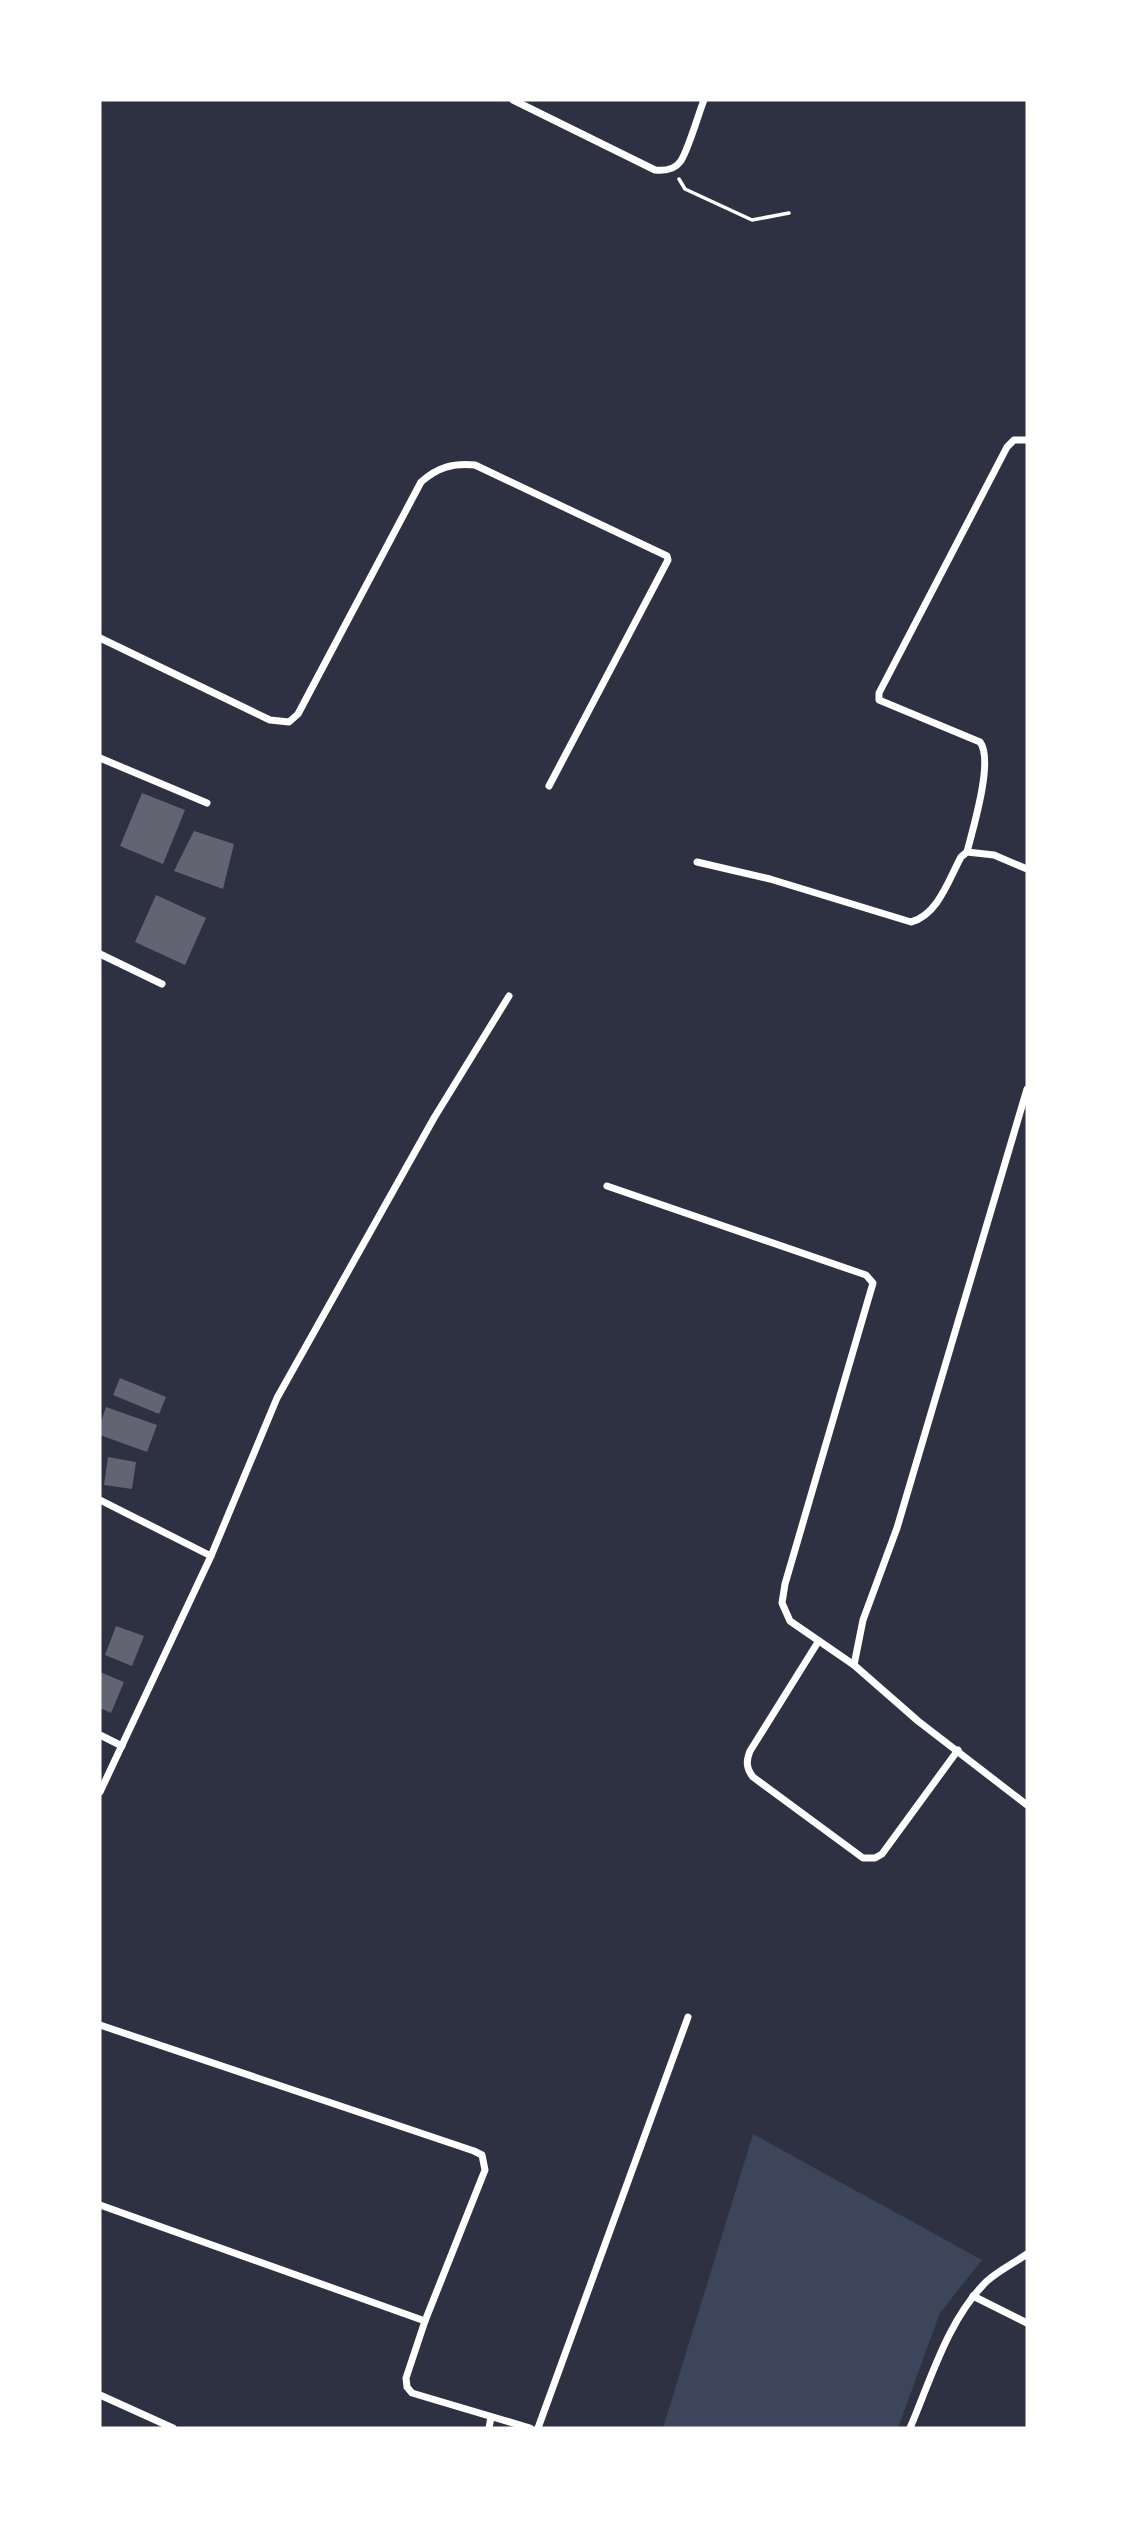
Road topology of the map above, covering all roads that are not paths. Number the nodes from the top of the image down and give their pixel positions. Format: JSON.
{"nodes":[{"id":1,"x":513,"y":100,"type":"edge"},
{"id":2,"x":704,"y":100,"type":"edge"},
{"id":3,"x":1027,"y":440,"type":"edge"},
{"id":4,"x":100,"y":638,"type":"edge"},
{"id":5,"x":100,"y":758,"type":"edge"},
{"id":6,"x":549,"y":786,"type":"dead end"},
{"id":7,"x":207,"y":803,"type":"dead end"},
{"id":8,"x":967,"y":852,"type":"junction"},
{"id":9,"x":697,"y":862,"type":"dead end"},
{"id":10,"x":1027,"y":869,"type":"edge"},
{"id":11,"x":100,"y":954,"type":"edge"},
{"id":12,"x":162,"y":984,"type":"dead end"},
{"id":13,"x":509,"y":996,"type":"dead end"},
{"id":14,"x":1027,"y":1089,"type":"edge"},
{"id":15,"x":607,"y":1186,"type":"dead end"},
{"id":16,"x":100,"y":1500,"type":"edge"},
{"id":17,"x":211,"y":1556,"type":"junction"},
{"id":18,"x":818,"y":1642,"type":"junction"},
{"id":19,"x":854,"y":1665,"type":"junction"},
{"id":20,"x":100,"y":1735,"type":"edge"},
{"id":21,"x":122,"y":1746,"type":"junction"},
{"id":22,"x":958,"y":1751,"type":"junction"},
{"id":23,"x":100,"y":1792,"type":"edge"},
{"id":24,"x":1027,"y":1805,"type":"edge"},
{"id":25,"x":688,"y":2017,"type":"dead end"},
{"id":26,"x":100,"y":2025,"type":"edge"},
{"id":27,"x":100,"y":2205,"type":"edge"},
{"id":28,"x":1027,"y":2254,"type":"edge"},
{"id":29,"x":973,"y":2296,"type":"junction"},
{"id":30,"x":425,"y":2321,"type":"junction"},
{"id":31,"x":1027,"y":2323,"type":"edge"},
{"id":32,"x":100,"y":2395,"type":"edge"},
{"id":33,"x":492,"y":2417,"type":"junction"},
{"id":34,"x":173,"y":2428,"type":"edge"},
{"id":35,"x":489,"y":2428,"type":"edge"},
{"id":36,"x":530,"y":2428,"type":"edge"},
{"id":37,"x":538,"y":2428,"type":"edge"},
{"id":38,"x":910,"y":2428,"type":"edge"}],
"edges":[{"from":1,"to":2,"type":"street"},
{"from":3,"to":8,"type":"street"},
{"from":4,"to":6,"type":"street"},
{"from":5,"to":7,"type":"street"},
{"from":8,"to":9,"type":"street"},
{"from":8,"to":10,"type":"street"},
{"from":11,"to":12,"type":"street"},
{"from":13,"to":17,"type":"street"},
{"from":14,"to":19,"type":"street"},
{"from":15,"to":18,"type":"street"},
{"from":16,"to":17,"type":"street"},
{"from":17,"to":21,"type":"street"},
{"from":18,"to":19,"type":"street"},
{"from":18,"to":22,"type":"street"},
{"from":19,"to":22,"type":"street"},
{"from":20,"to":21,"type":"street"},
{"from":21,"to":23,"type":"street"},
{"from":22,"to":24,"type":"street"},
{"from":25,"to":37,"type":"street"},
{"from":26,"to":30,"type":"street"},
{"from":27,"to":30,"type":"street"},
{"from":28,"to":29,"type":"street"},
{"from":29,"to":31,"type":"street"},
{"from":29,"to":38,"type":"street"},
{"from":30,"to":33,"type":"street"},
{"from":32,"to":34,"type":"street"},
{"from":33,"to":35,"type":"street"},
{"from":33,"to":36,"type":"street"}]}
